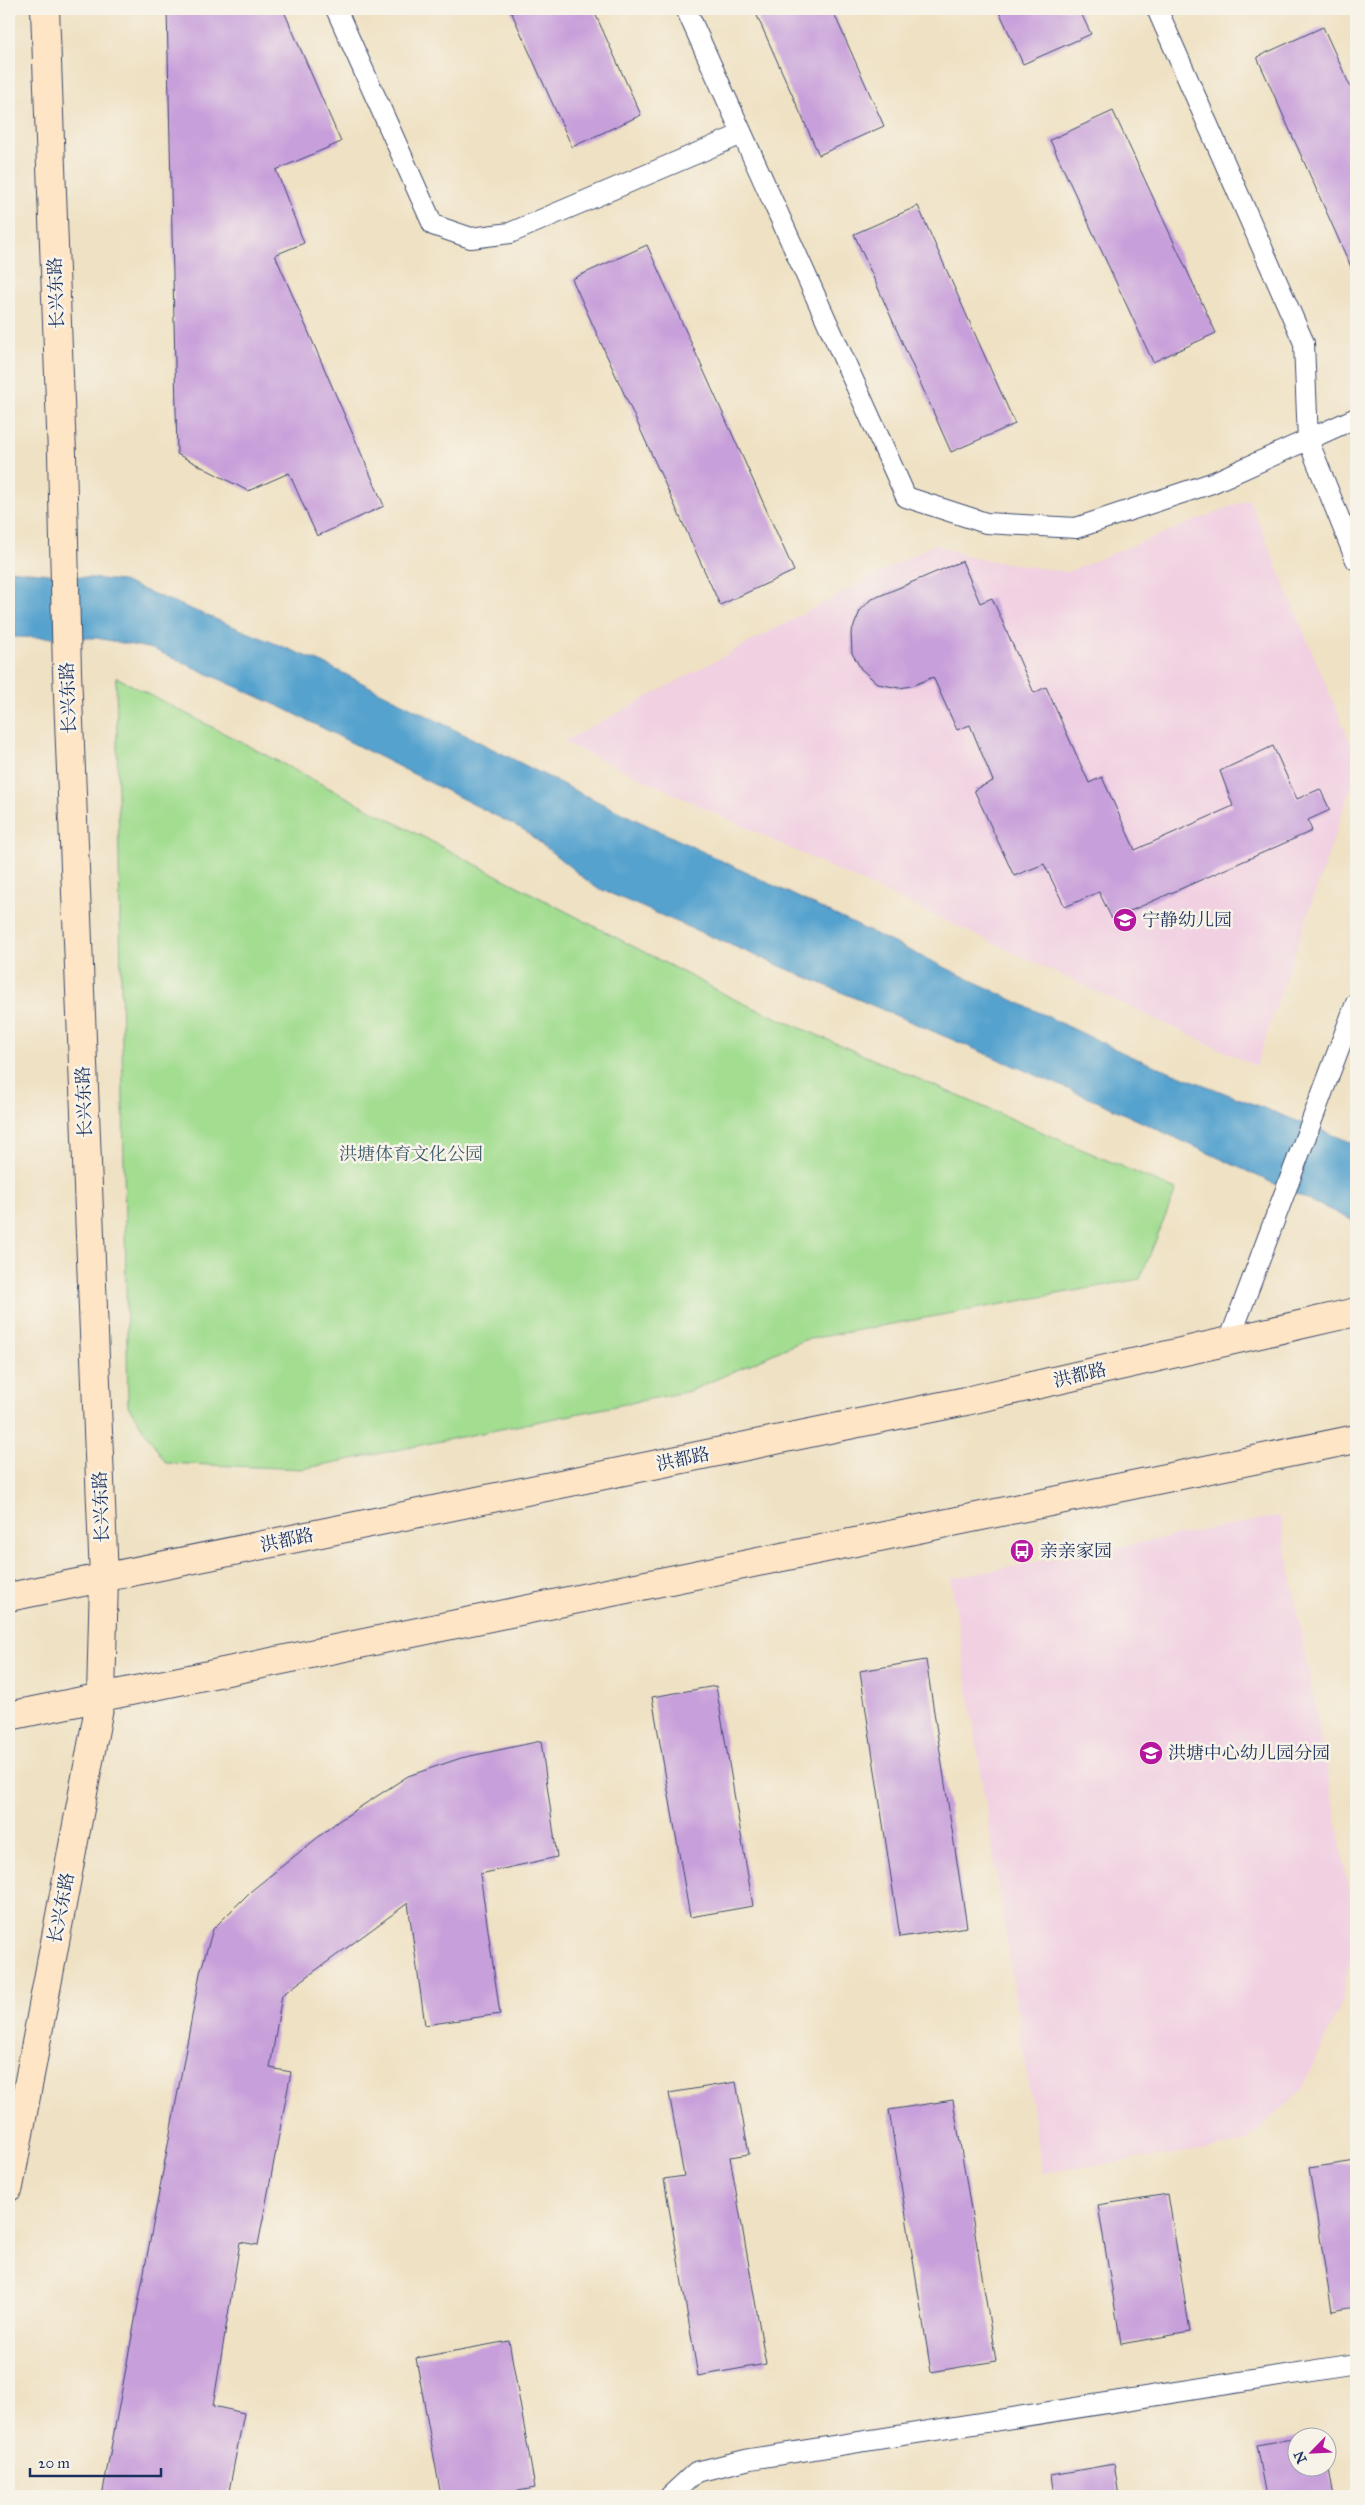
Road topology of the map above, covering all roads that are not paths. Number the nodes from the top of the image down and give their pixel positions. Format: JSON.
{"nodes":[{"id":1,"x":45,"y":9,"type":"edge"},
{"id":2,"x":336,"y":9,"type":"edge"},
{"id":3,"x":686,"y":9,"type":"edge"},
{"id":4,"x":1157,"y":9,"type":"edge"},
{"id":5,"x":742,"y":134,"type":"junction"},
{"id":6,"x":1356,"y":418,"type":"edge"},
{"id":7,"x":1308,"y":440,"type":"junction"},
{"id":8,"x":1356,"y":560,"type":"edge"},
{"id":9,"x":1356,"y":1003,"type":"edge"},
{"id":10,"x":1356,"y":1312,"type":"edge"},
{"id":11,"x":1229,"y":1341,"type":"junction"},
{"id":12,"x":1356,"y":1439,"type":"edge"},
{"id":13,"x":104,"y":1578,"type":"junction"},
{"id":14,"x":9,"y":1597,"type":"edge"},
{"id":15,"x":101,"y":1697,"type":"junction"},
{"id":16,"x":9,"y":1716,"type":"edge"},
{"id":17,"x":9,"y":2188,"type":"edge"},
{"id":18,"x":1356,"y":2364,"type":"edge"},
{"id":19,"x":670,"y":2496,"type":"edge"}],
"edges":[{"from":1,"to":13,"type":"main road","name":"长兴东路"},
{"from":2,"to":5,"type":"lane"},
{"from":3,"to":5,"type":"lane"},
{"from":4,"to":7,"type":"lane"},
{"from":5,"to":7,"type":"lane"},
{"from":6,"to":7,"type":"lane"},
{"from":7,"to":8,"type":"lane"},
{"from":9,"to":11,"type":"lane"},
{"from":10,"to":11,"type":"main road","name":"洪都路"},
{"from":11,"to":13,"type":"main road","name":"洪都路"},
{"from":12,"to":15,"type":"main road"},
{"from":13,"to":14,"type":"main road","name":"洪都路"},
{"from":13,"to":15,"type":"main road","name":"长兴东路"},
{"from":15,"to":16,"type":"main road"},
{"from":15,"to":17,"type":"main road","name":"长兴东路"},
{"from":18,"to":19,"type":"lane"}]}
